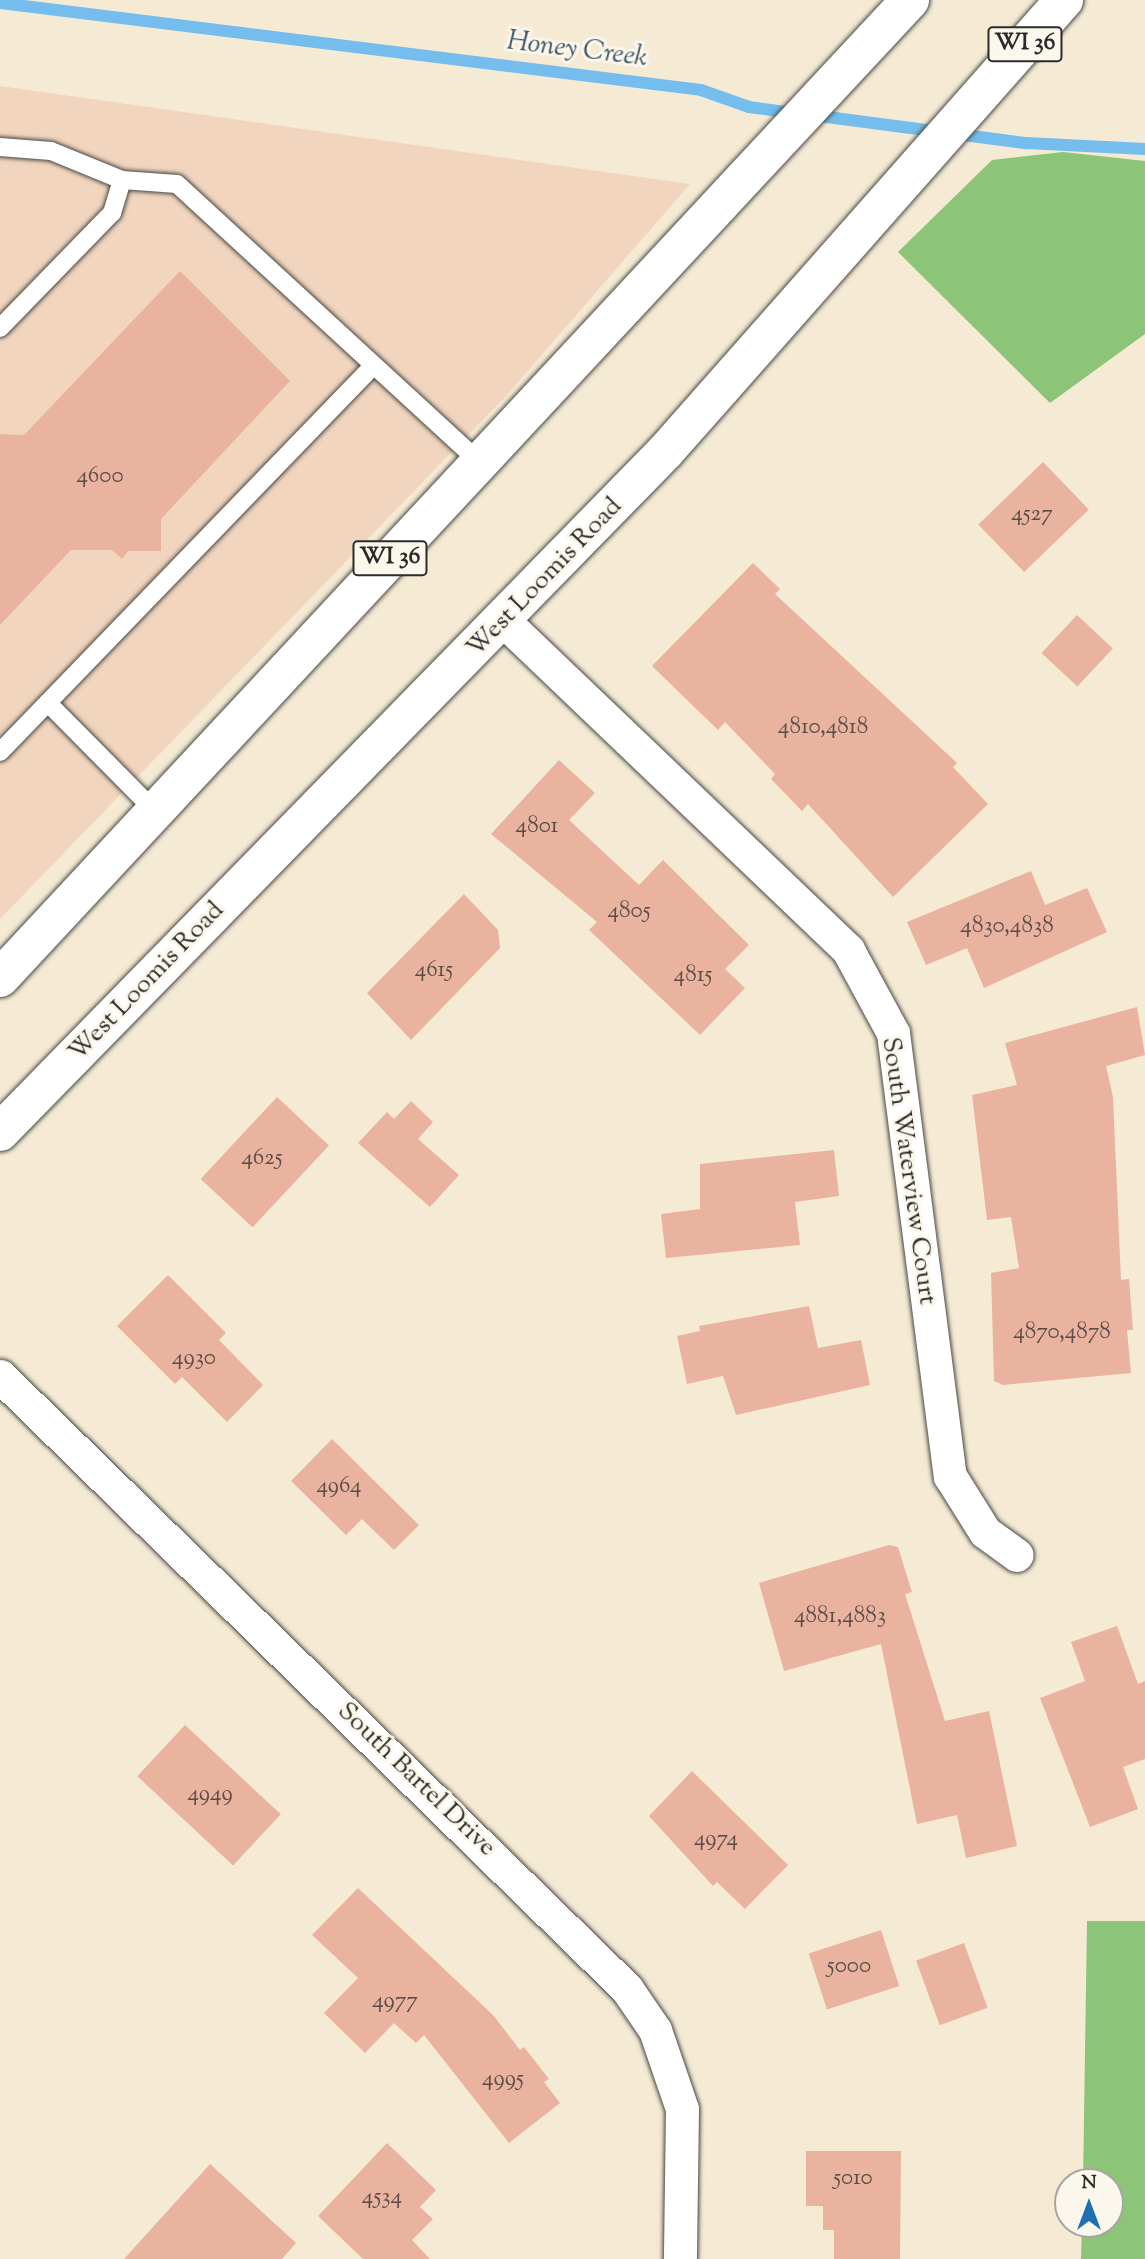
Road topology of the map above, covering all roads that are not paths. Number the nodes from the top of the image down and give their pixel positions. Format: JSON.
{"nodes":[{"id":1,"x":910,"y":0,"type":"edge"},
{"id":2,"x":1064,"y":0,"type":"edge"},
{"id":3,"x":0,"y":147,"type":"edge"},
{"id":4,"x":122,"y":180,"type":"junction"},
{"id":5,"x":0,"y":328,"type":"edge"},
{"id":6,"x":372,"y":367,"type":"junction"},
{"id":7,"x":479,"y":463,"type":"junction"},
{"id":8,"x":505,"y":622,"type":"junction"},
{"id":9,"x":48,"y":703,"type":"junction"},
{"id":10,"x":0,"y":752,"type":"edge"},
{"id":11,"x":155,"y":811,"type":"junction"},
{"id":12,"x":0,"y":978,"type":"edge"},
{"id":13,"x":0,"y":1132,"type":"edge"},
{"id":14,"x":0,"y":1376,"type":"edge"},
{"id":15,"x":1017,"y":1555,"type":"dead end"},
{"id":16,"x":680,"y":2259,"type":"edge"}],
"edges":[{"from":1,"to":7,"type":"main road","number":"WI 36"},
{"from":2,"to":8,"type":"main road","name":"West Loomis Road","number":"WI 36"},
{"from":3,"to":4,"type":"lane"},
{"from":4,"to":5,"type":"lane"},
{"from":4,"to":6,"type":"lane"},
{"from":6,"to":7,"type":"lane"},
{"from":6,"to":9,"type":"lane"},
{"from":7,"to":11,"type":"main road","number":"WI 36"},
{"from":8,"to":13,"type":"main road","name":"West Loomis Road","number":"WI 36"},
{"from":8,"to":15,"type":"street","name":"South Waterview Court"},
{"from":9,"to":10,"type":"lane"},
{"from":9,"to":11,"type":"lane"},
{"from":11,"to":12,"type":"main road","number":"WI 36"},
{"from":14,"to":16,"type":"street","name":"South Bartel Drive"}]}
